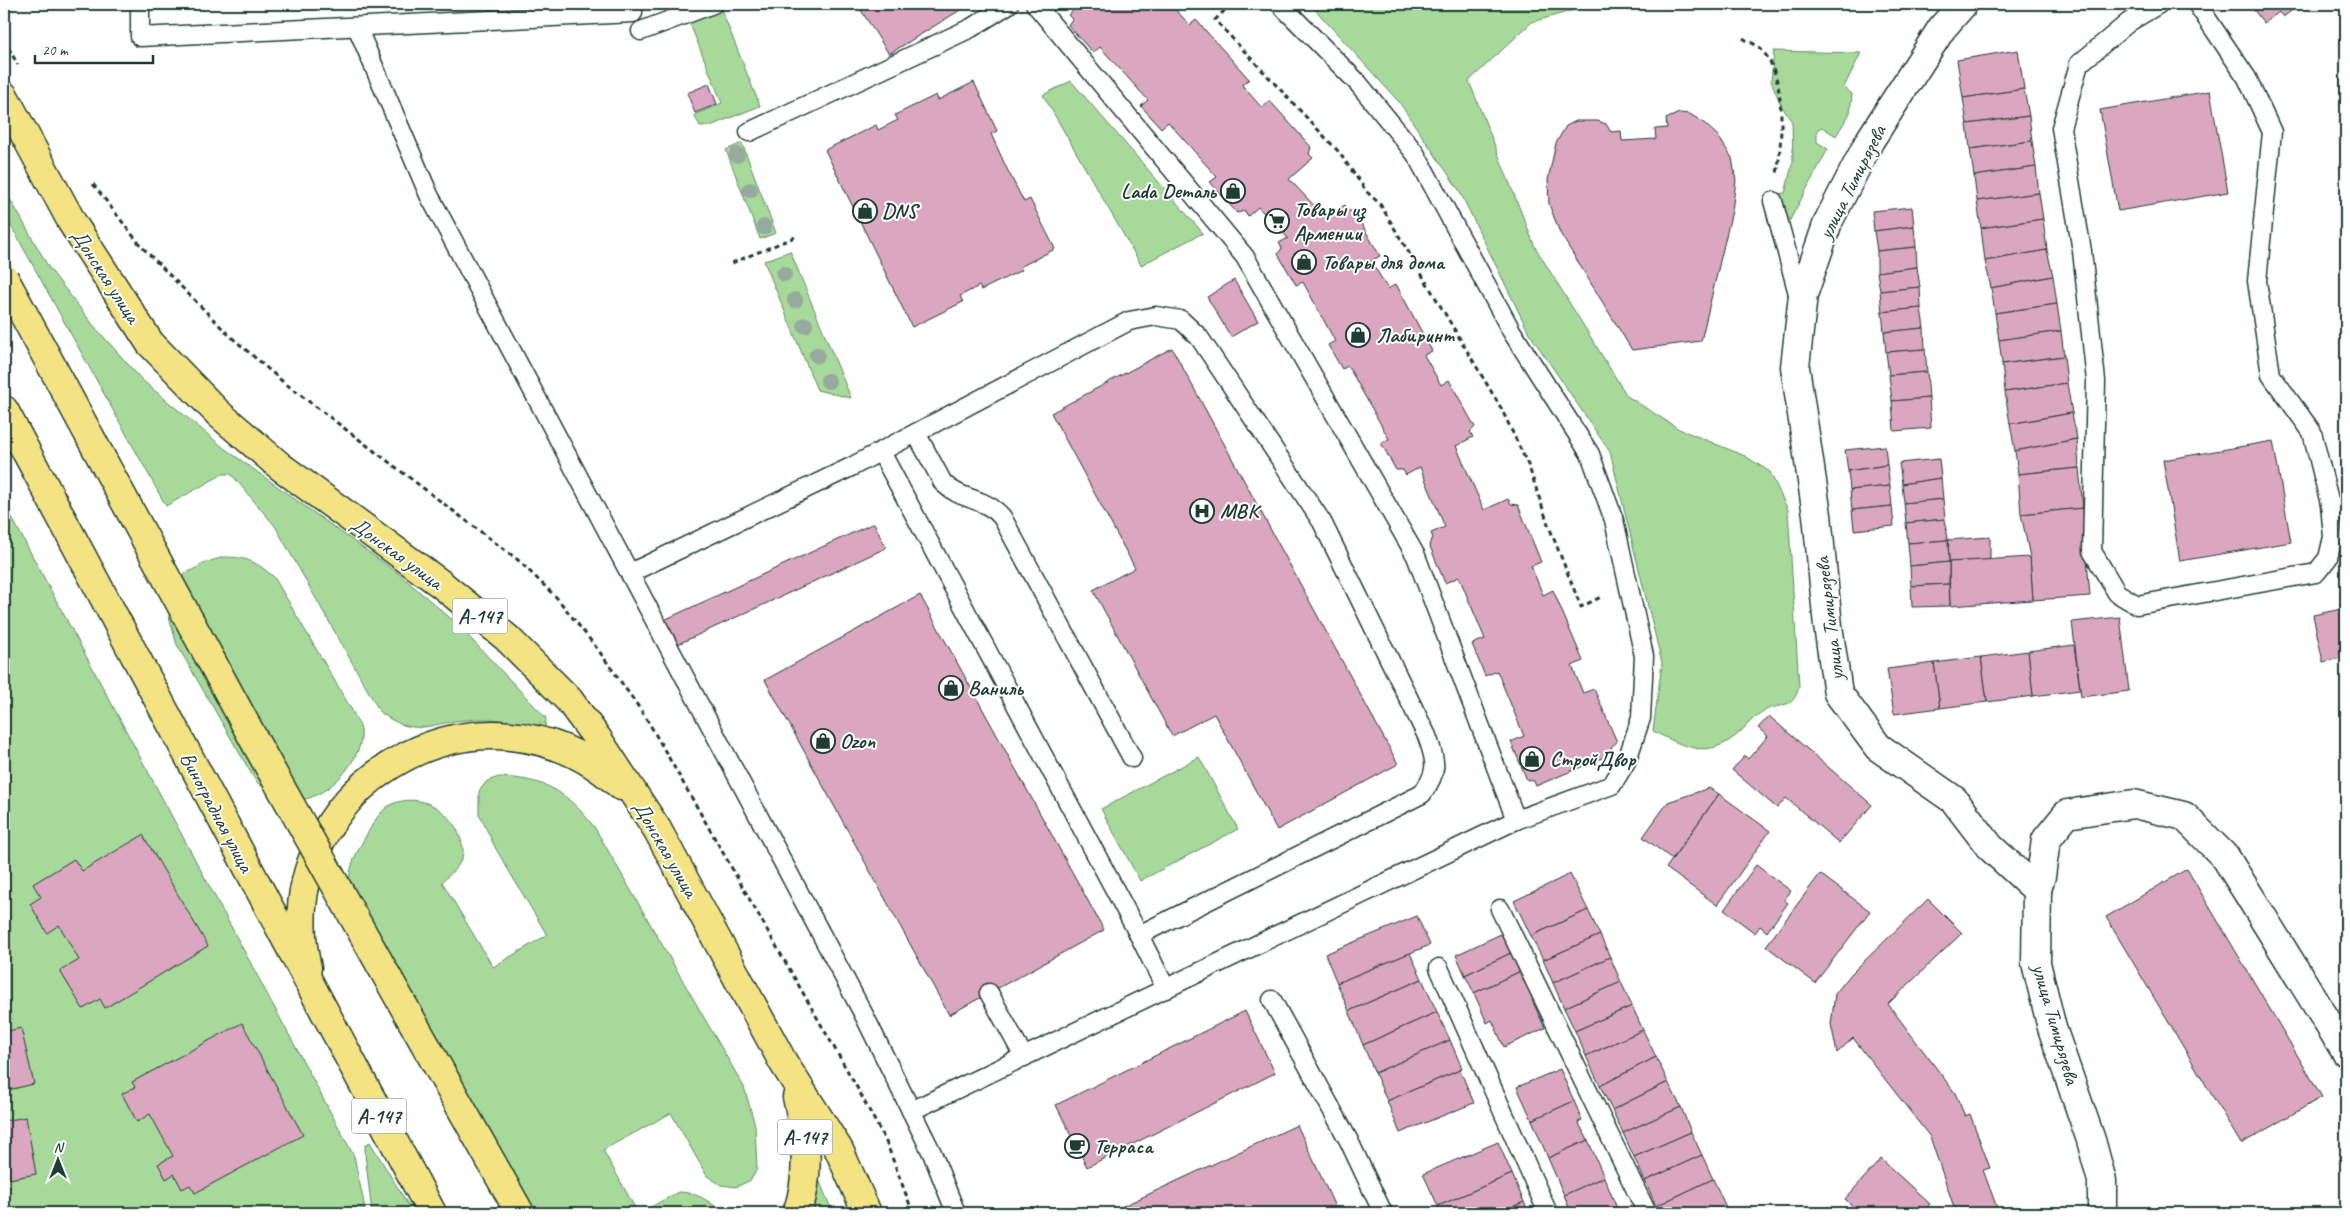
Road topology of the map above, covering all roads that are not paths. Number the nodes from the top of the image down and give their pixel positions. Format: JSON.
{"nodes":[{"id":1,"x":140,"y":4,"type":"edge"},
{"id":2,"x":633,"y":4,"type":"edge"},
{"id":3,"x":713,"y":4,"type":"edge"},
{"id":4,"x":1010,"y":4,"type":"edge"},
{"id":5,"x":1035,"y":4,"type":"edge"},
{"id":6,"x":1280,"y":4,"type":"edge"},
{"id":7,"x":2159,"y":4,"type":"edge"},
{"id":8,"x":2197,"y":4,"type":"edge"},
{"id":9,"x":1954,"y":7,"type":"edge"},
{"id":10,"x":358,"y":27,"type":"junction"},
{"id":11,"x":640,"y":31,"type":"dead end"},
{"id":12,"x":4,"y":96,"type":"edge"},
{"id":13,"x":749,"y":132,"type":"dead end"},
{"id":14,"x":1773,"y":201,"type":"road end"},
{"id":15,"x":4,"y":278,"type":"edge"},
{"id":16,"x":1802,"y":308,"type":"junction"},
{"id":17,"x":4,"y":410,"type":"edge"},
{"id":18,"x":916,"y":433,"type":"junction"},
{"id":19,"x":880,"y":452,"type":"junction"},
{"id":20,"x":2330,"y":504,"type":"junction"},
{"id":21,"x":2346,"y":511,"type":"edge"},
{"id":22,"x":630,"y":573,"type":"junction"},
{"id":23,"x":1132,"y":758,"type":"dead end"},
{"id":24,"x":1516,"y":820,"type":"junction"},
{"id":25,"x":657,"y":829,"type":"junction"},
{"id":26,"x":2037,"y":890,"type":"junction"},
{"id":27,"x":1500,"y":909,"type":"dead end"},
{"id":28,"x":1140,"y":935,"type":"junction"},
{"id":29,"x":1439,"y":968,"type":"dead end"},
{"id":30,"x":1166,"y":989,"type":"junction"},
{"id":31,"x":989,"y":993,"type":"dead end"},
{"id":32,"x":1272,"y":1000,"type":"dead end"},
{"id":33,"x":326,"y":1018,"type":"junction"},
{"id":34,"x":2346,"y":1052,"type":"edge"},
{"id":35,"x":1024,"y":1057,"type":"junction"},
{"id":36,"x":783,"y":1062,"type":"junction"},
{"id":37,"x":911,"y":1111,"type":"junction"},
{"id":38,"x":432,"y":1213,"type":"edge"},
{"id":39,"x":520,"y":1213,"type":"edge"},
{"id":40,"x":797,"y":1213,"type":"edge"},
{"id":41,"x":867,"y":1213,"type":"edge"},
{"id":42,"x":956,"y":1213,"type":"edge"},
{"id":43,"x":1383,"y":1213,"type":"edge"},
{"id":44,"x":1548,"y":1213,"type":"edge"},
{"id":45,"x":1647,"y":1213,"type":"edge"},
{"id":46,"x":2102,"y":1213,"type":"edge"}],
"edges":[{"from":1,"to":10,"type":"lane"},
{"from":2,"to":10,"type":"lane"},
{"from":3,"to":11,"type":"lane"},
{"from":4,"to":13,"type":"lane"},
{"from":5,"to":24,"type":"lane"},
{"from":6,"to":24,"type":"lane"},
{"from":7,"to":20,"type":"lane"},
{"from":8,"to":20,"type":"lane"},
{"from":9,"to":16,"type":"street","name":"улица Тимирязева"},
{"from":10,"to":22,"type":"lane"},
{"from":12,"to":25,"type":"main road","name":"Донская улица","number":"А-147"},
{"from":14,"to":16,"type":"lane"},
{"from":15,"to":39,"type":"main road","bridge":true},
{"from":16,"to":26,"type":"street","name":"улица Тимирязева"},
{"from":17,"to":33,"type":"main road","name":"Виноградная улица","number":"А-147"},
{"from":18,"to":19,"type":"lane"},
{"from":18,"to":23,"type":"lane"},
{"from":18,"to":28,"type":"lane"},
{"from":19,"to":22,"type":"lane"},
{"from":19,"to":28,"type":"lane"},
{"from":20,"to":21,"type":"lane"},
{"from":22,"to":37,"type":"lane"},
{"from":24,"to":30,"type":"lane"},
{"from":25,"to":33,"type":"main road","number":"А-147"},
{"from":25,"to":36,"type":"main road","name":"Донская улица","number":"А-147"},
{"from":26,"to":34,"type":"street"},
{"from":26,"to":46,"type":"street","name":"улица Тимирязева"},
{"from":27,"to":45,"type":"lane"},
{"from":28,"to":30,"type":"lane"},
{"from":29,"to":44,"type":"lane"},
{"from":30,"to":35,"type":"lane"},
{"from":31,"to":35,"type":"lane"},
{"from":32,"to":43,"type":"lane"},
{"from":33,"to":38,"type":"main road","name":"Виноградная улица","number":"А-147"},
{"from":35,"to":37,"type":"lane"},
{"from":36,"to":40,"type":"main road","number":"А-147"},
{"from":36,"to":41,"type":"main road","name":"Донская улица","number":"А-147"},
{"from":37,"to":42,"type":"lane"}]}
